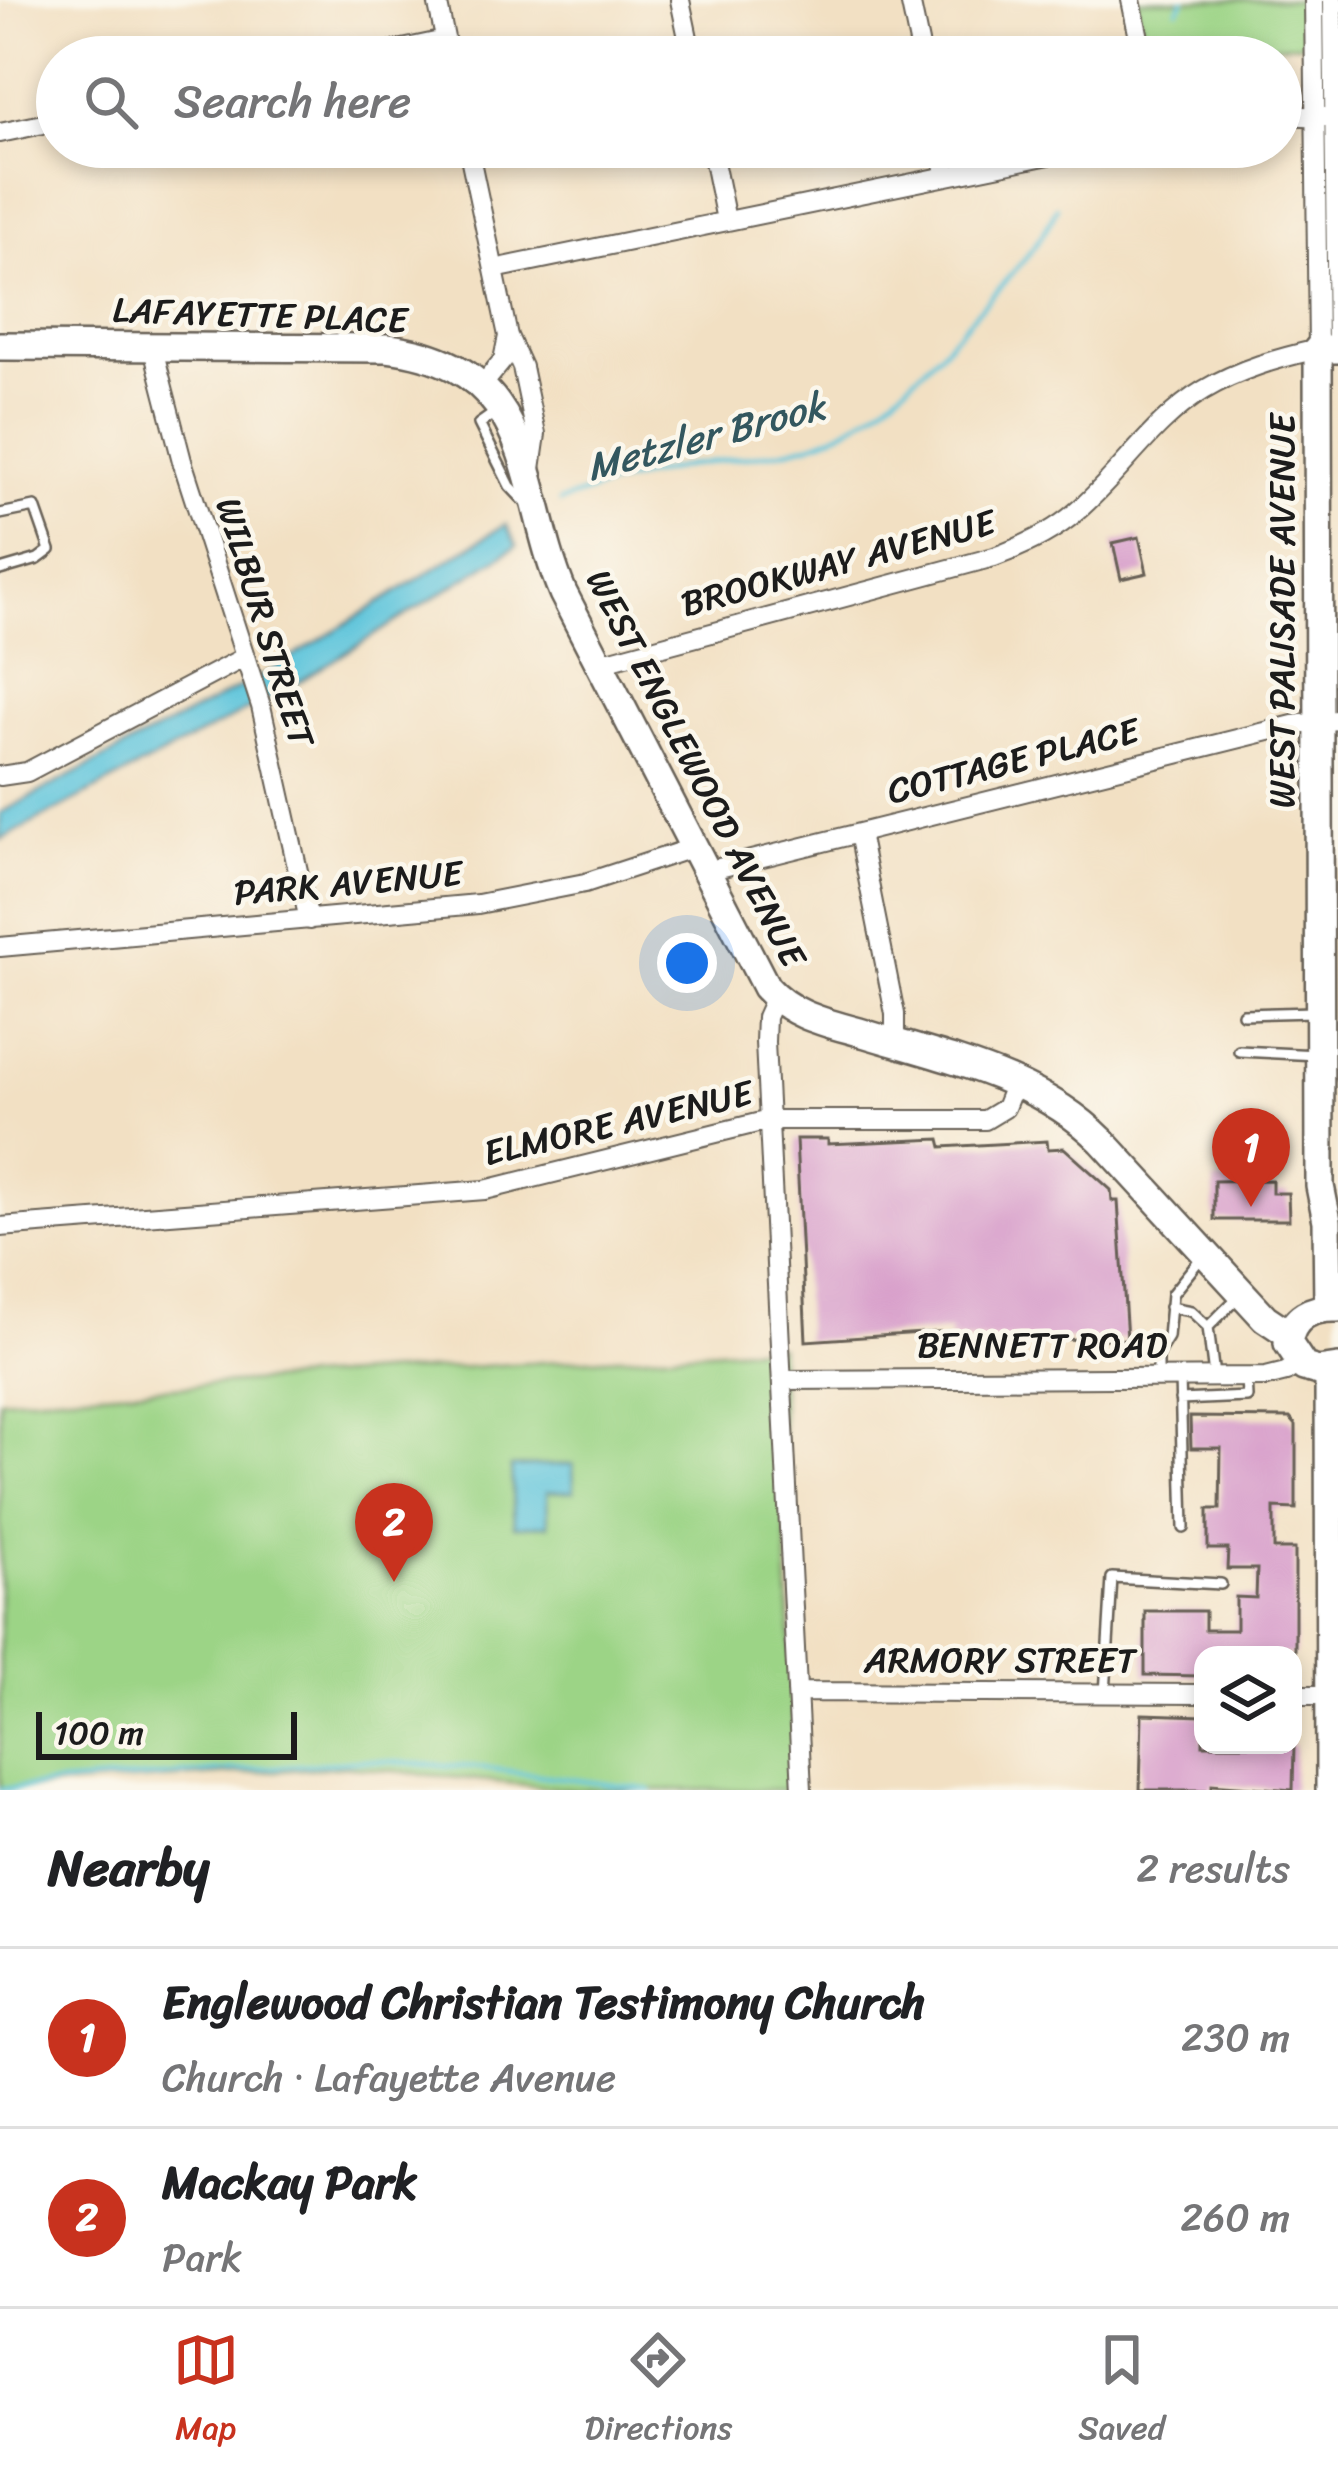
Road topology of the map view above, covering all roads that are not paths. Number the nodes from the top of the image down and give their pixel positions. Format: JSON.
{"nodes":[{"id":1,"x":437,"y":0,"type":"edge"},
{"id":2,"x":680,"y":0,"type":"edge"},
{"id":3,"x":910,"y":0,"type":"edge"},
{"id":4,"x":1131,"y":0,"type":"edge"},
{"id":5,"x":1314,"y":0,"type":"edge"},
{"id":6,"x":1333,"y":0,"type":"edge"},
{"id":7,"x":444,"y":36,"type":"edge"},
{"id":8,"x":688,"y":36,"type":"edge"},
{"id":9,"x":918,"y":36,"type":"edge"},
{"id":10,"x":1139,"y":36,"type":"edge"},
{"id":11,"x":1329,"y":117,"type":"edge"},
{"id":12,"x":36,"y":126,"type":"edge"},
{"id":13,"x":0,"y":133,"type":"edge"},
{"id":14,"x":472,"y":168,"type":"edge"},
{"id":15,"x":715,"y":168,"type":"edge"},
{"id":16,"x":944,"y":168,"type":"edge"},
{"id":17,"x":985,"y":168,"type":"edge"},
{"id":18,"x":946,"y":176,"type":"junction"},
{"id":19,"x":726,"y":220,"type":"junction"},
{"id":20,"x":494,"y":269,"type":"junction"},
{"id":21,"x":508,"y":336,"type":"junction"},
{"id":22,"x":152,"y":345,"type":"junction"},
{"id":23,"x":0,"y":346,"type":"edge"},
{"id":24,"x":1331,"y":349,"type":"edge"},
{"id":25,"x":480,"y":388,"type":"junction"},
{"id":26,"x":500,"y":409,"type":"junction"},
{"id":27,"x":530,"y":474,"type":"junction"},
{"id":28,"x":0,"y":514,"type":"edge"},
{"id":29,"x":540,"y":517,"type":"junction"},
{"id":30,"x":0,"y":570,"type":"edge"},
{"id":31,"x":246,"y":660,"type":"junction"},
{"id":32,"x":600,"y":663,"type":"junction"},
{"id":33,"x":1327,"y":720,"type":"edge"},
{"id":34,"x":0,"y":776,"type":"edge"},
{"id":35,"x":859,"y":833,"type":"junction"},
{"id":36,"x":701,"y":859,"type":"junction"},
{"id":37,"x":309,"y":920,"type":"junction"},
{"id":38,"x":0,"y":947,"type":"edge"},
{"id":39,"x":775,"y":997,"type":"junction"},
{"id":40,"x":1243,"y":1014,"type":"dead end"},
{"id":41,"x":1324,"y":1033,"type":"edge"},
{"id":42,"x":895,"y":1043,"type":"junction"},
{"id":43,"x":1239,"y":1051,"type":"dead end"},
{"id":44,"x":1015,"y":1083,"type":"junction"},
{"id":45,"x":769,"y":1120,"type":"junction"},
{"id":46,"x":0,"y":1226,"type":"edge"},
{"id":47,"x":1204,"y":1253,"type":"junction"},
{"id":48,"x":1242,"y":1293,"type":"junction"},
{"id":49,"x":1170,"y":1306,"type":"junction"},
{"id":50,"x":1333,"y":1308,"type":"edge"},
{"id":51,"x":1208,"y":1327,"type":"junction"},
{"id":52,"x":1289,"y":1334,"type":"junction"},
{"id":53,"x":1299,"y":1364,"type":"junction"},
{"id":54,"x":1334,"y":1369,"type":"edge"},
{"id":55,"x":1214,"y":1377,"type":"junction"},
{"id":56,"x":1246,"y":1377,"type":"junction"},
{"id":57,"x":1158,"y":1378,"type":"junction"},
{"id":58,"x":1180,"y":1378,"type":"junction"},
{"id":59,"x":783,"y":1379,"type":"junction"},
{"id":60,"x":1180,"y":1400,"type":"junction"},
{"id":61,"x":1184,"y":1528,"type":"dead end"},
{"id":62,"x":1221,"y":1584,"type":"dead end"},
{"id":63,"x":797,"y":1692,"type":"junction"},
{"id":64,"x":1105,"y":1694,"type":"junction"},
{"id":65,"x":1194,"y":1694,"type":"edge"},
{"id":66,"x":1302,"y":1695,"type":"edge"},
{"id":67,"x":1330,"y":1695,"type":"junction"},
{"id":68,"x":802,"y":1790,"type":"edge"},
{"id":69,"x":1330,"y":1790,"type":"edge"}],
"edges":[{"from":1,"to":7,"type":"street"},
{"from":2,"to":8,"type":"street"},
{"from":3,"to":9,"type":"street"},
{"from":4,"to":10,"type":"street"},
{"from":5,"to":11,"type":"street","name":"WEST PALISADE AVENUE"},
{"from":6,"to":11,"type":"street","name":"WEST PALISADE AVENUE"},
{"from":11,"to":24,"type":"street","name":"WEST PALISADE AVENUE"},
{"from":12,"to":13,"type":"street"},
{"from":14,"to":20,"type":"street","name":"WEST ENGLEWOOD AVENUE"},
{"from":15,"to":19,"type":"street"},
{"from":16,"to":18,"type":"street"},
{"from":17,"to":18,"type":"street"},
{"from":18,"to":19,"type":"street"},
{"from":19,"to":20,"type":"street"},
{"from":20,"to":21,"type":"street","name":"WEST ENGLEWOOD AVENUE"},
{"from":21,"to":25,"type":"street"},
{"from":21,"to":27,"type":"street","name":"WEST ENGLEWOOD AVENUE"},
{"from":22,"to":23,"type":"street","name":"LAFAYETTE PLACE"},
{"from":22,"to":25,"type":"street","name":"LAFAYETTE PLACE"},
{"from":22,"to":31,"type":"street","name":"WILBUR STREET"},
{"from":24,"to":32,"type":"street","name":"BROOKWAY AVENUE"},
{"from":24,"to":33,"type":"street","name":"WEST PALISADE AVENUE"},
{"from":25,"to":26,"type":"street","name":"LAFAYETTE PLACE"},
{"from":26,"to":27,"type":"street","name":"LAFAYETTE PLACE"},
{"from":26,"to":29,"type":"lane"},
{"from":27,"to":29,"type":"street","name":"WEST ENGLEWOOD AVENUE"},
{"from":28,"to":30,"type":"lane"},
{"from":29,"to":32,"type":"street","name":"WEST ENGLEWOOD AVENUE"},
{"from":31,"to":34,"type":"street"},
{"from":31,"to":37,"type":"street","name":"WILBUR STREET"},
{"from":32,"to":36,"type":"street","name":"WEST ENGLEWOOD AVENUE"},
{"from":33,"to":35,"type":"street","name":"COTTAGE PLACE"},
{"from":33,"to":41,"type":"street","name":"WEST PALISADE AVENUE"},
{"from":35,"to":36,"type":"street","name":"COTTAGE PLACE"},
{"from":35,"to":42,"type":"street"},
{"from":36,"to":37,"type":"street","name":"PARK AVENUE"},
{"from":36,"to":39,"type":"street","name":"WEST ENGLEWOOD AVENUE"},
{"from":37,"to":38,"type":"street","name":"PARK AVENUE"},
{"from":39,"to":42,"type":"street"},
{"from":39,"to":45,"type":"street","name":"WEST ENGLEWOOD AVENUE"},
{"from":40,"to":41,"type":"lane"},
{"from":41,"to":43,"type":"lane"},
{"from":41,"to":50,"type":"street","name":"WEST PALISADE AVENUE"},
{"from":42,"to":44,"type":"street"},
{"from":44,"to":45,"type":"street","name":"ELMORE AVENUE"},
{"from":44,"to":47,"type":"street"},
{"from":45,"to":46,"type":"street","name":"ELMORE AVENUE"},
{"from":45,"to":59,"type":"street","name":"WEST ENGLEWOOD AVENUE"},
{"from":47,"to":48,"type":"street"},
{"from":47,"to":49,"type":"lane"},
{"from":48,"to":51,"type":"lane"},
{"from":48,"to":52,"type":"street"},
{"from":49,"to":51,"type":"lane"},
{"from":49,"to":57,"type":"lane"},
{"from":50,"to":52,"type":"street"},
{"from":51,"to":55,"type":"lane"},
{"from":52,"to":53,"type":"street"},
{"from":53,"to":54,"type":"street"},
{"from":53,"to":56,"type":"street","name":"BENNETT ROAD"},
{"from":54,"to":67,"type":"street"},
{"from":55,"to":56,"type":"street","name":"BENNETT ROAD"},
{"from":55,"to":58,"type":"street","name":"BENNETT ROAD"},
{"from":56,"to":60,"type":"lane"},
{"from":57,"to":58,"type":"street","name":"BENNETT ROAD"},
{"from":57,"to":59,"type":"street","name":"BENNETT ROAD"},
{"from":58,"to":60,"type":"lane"},
{"from":59,"to":63,"type":"street","name":"WEST ENGLEWOOD AVENUE"},
{"from":60,"to":61,"type":"lane"},
{"from":62,"to":64,"type":"lane"},
{"from":63,"to":64,"type":"street","name":"ARMORY STREET"},
{"from":63,"to":68,"type":"street","name":"WEST ENGLEWOOD AVENUE"},
{"from":64,"to":65,"type":"street","name":"ARMORY STREET"},
{"from":66,"to":67,"type":"street"},
{"from":67,"to":69,"type":"street"}]}
